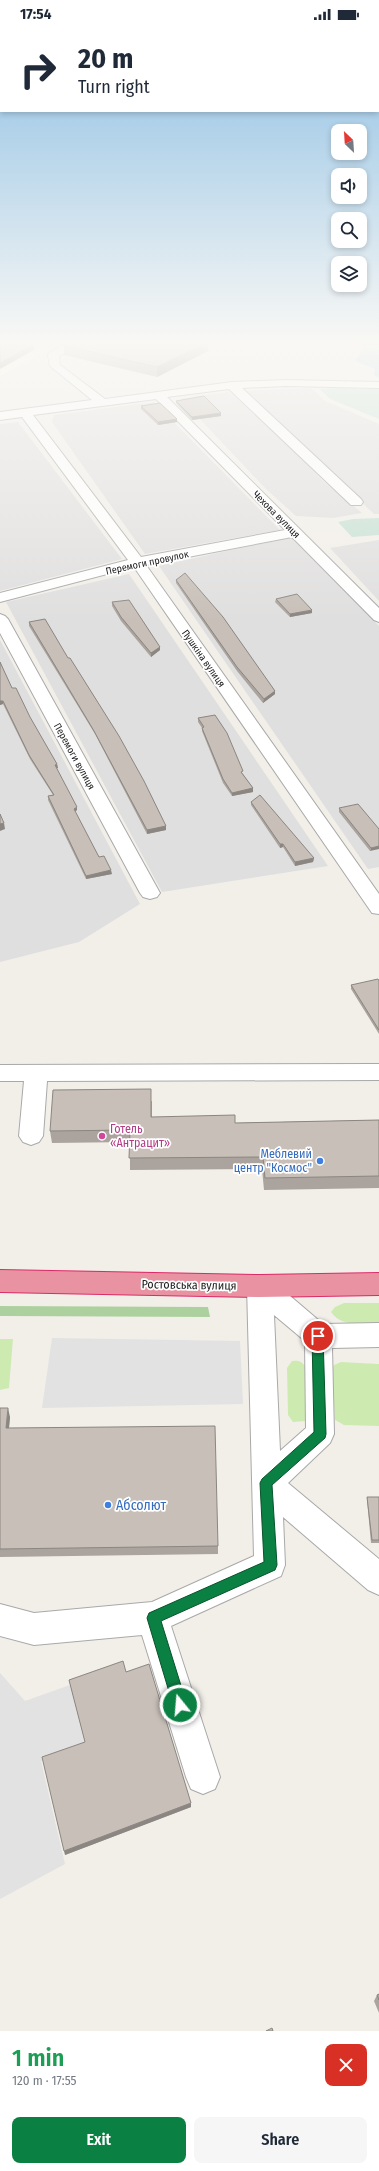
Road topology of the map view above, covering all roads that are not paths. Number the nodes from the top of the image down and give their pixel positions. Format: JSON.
{"nodes":[{"id":1,"x":40,"y":433,"type":"edge"},
{"id":2,"x":197,"y":433,"type":"edge"},
{"id":3,"x":283,"y":433,"type":"edge"},
{"id":4,"x":356,"y":502,"type":"dead end"},
{"id":5,"x":295,"y":532,"type":"junction"},
{"id":6,"x":137,"y":562,"type":"junction"},
{"id":7,"x":0,"y":598,"type":"edge"},
{"id":8,"x":379,"y":617,"type":"edge"},
{"id":9,"x":0,"y":619,"type":"edge"},
{"id":10,"x":150,"y":893,"type":"dead end"},
{"id":11,"x":379,"y":908,"type":"edge"},
{"id":12,"x":379,"y":1072,"type":"edge"},
{"id":13,"x":0,"y":1073,"type":"edge"},
{"id":14,"x":36,"y":1073,"type":"junction"},
{"id":15,"x":30,"y":1136,"type":"dead end"},
{"id":16,"x":0,"y":1281,"type":"edge"},
{"id":17,"x":379,"y":1284,"type":"edge"},
{"id":18,"x":260,"y":1286,"type":"junction"},
{"id":19,"x":379,"y":1335,"type":"edge"},
{"id":20,"x":318,"y":1336,"type":"junction"},
{"id":21,"x":266,"y":1483,"type":"junction"},
{"id":22,"x":379,"y":1579,"type":"edge"},
{"id":23,"x":153,"y":1618,"type":"junction"},
{"id":24,"x":0,"y":1620,"type":"edge"},
{"id":25,"x":203,"y":1777,"type":"dead end"}],
"edges":[{"from":1,"to":6,"type":"street","name":"Пушкіна вулиця"},
{"from":2,"to":5,"type":"street","name":"Чехова вулиця"},
{"from":3,"to":4,"type":"street"},
{"from":5,"to":6,"type":"street","name":"Перемоги провулок"},
{"from":5,"to":8,"type":"street","name":"Чехова вулиця"},
{"from":6,"to":7,"type":"street","name":"Перемоги провулок"},
{"from":6,"to":11,"type":"street","name":"Пушкіна вулиця"},
{"from":9,"to":10,"type":"street","name":"Перемоги вулиця"},
{"from":12,"to":14,"type":"street"},
{"from":13,"to":14,"type":"street"},
{"from":14,"to":15,"type":"street"},
{"from":16,"to":18,"type":"highway","name":"Ростовська вулиця"},
{"from":17,"to":18,"type":"highway","name":"Ростовська вулиця"},
{"from":18,"to":20,"type":"street"},
{"from":18,"to":21,"type":"street"},
{"from":19,"to":20,"type":"street"},
{"from":20,"to":21,"type":"street"},
{"from":21,"to":22,"type":"street"},
{"from":21,"to":23,"type":"street"},
{"from":23,"to":24,"type":"street"},
{"from":23,"to":25,"type":"street"}]}
